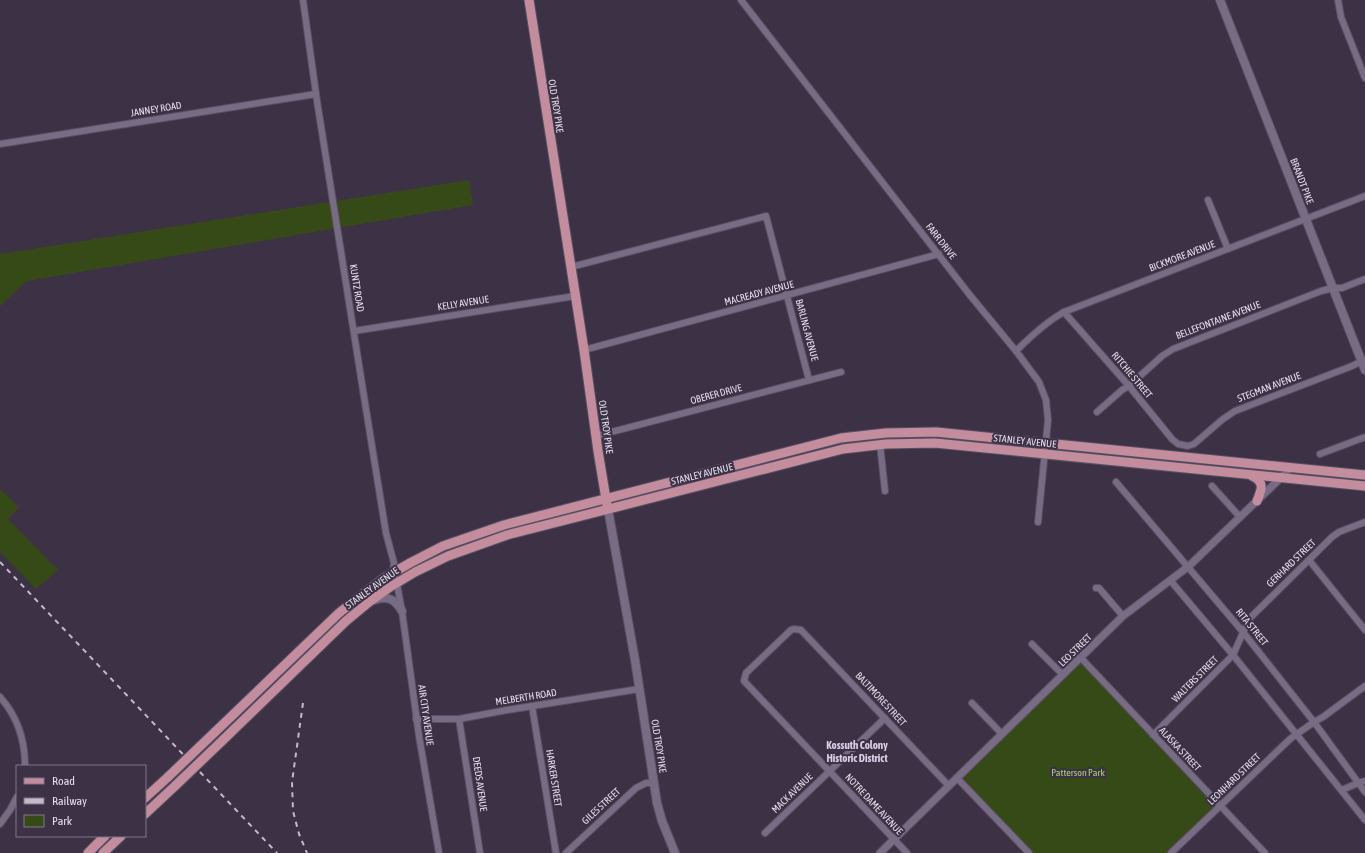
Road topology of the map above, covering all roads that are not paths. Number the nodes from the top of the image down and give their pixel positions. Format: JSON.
{"nodes":[{"id":1,"x":303,"y":0,"type":"edge"},
{"id":2,"x":529,"y":0,"type":"edge"},
{"id":3,"x":741,"y":0,"type":"edge"},
{"id":4,"x":1220,"y":0,"type":"edge"},
{"id":5,"x":1338,"y":0,"type":"edge"},
{"id":6,"x":1365,"y":78,"type":"edge"},
{"id":7,"x":316,"y":94,"type":"junction"},
{"id":8,"x":0,"y":144,"type":"edge"},
{"id":9,"x":1365,"y":196,"type":"edge"},
{"id":10,"x":1208,"y":200,"type":"dead end"},
{"id":11,"x":1306,"y":218,"type":"junction"},
{"id":12,"x":1228,"y":249,"type":"junction"},
{"id":13,"x":939,"y":254,"type":"junction"},
{"id":14,"x":571,"y":267,"type":"junction"},
{"id":15,"x":1365,"y":279,"type":"edge"},
{"id":16,"x":1333,"y":288,"type":"junction"},
{"id":17,"x":787,"y":295,"type":"junction"},
{"id":18,"x":575,"y":296,"type":"junction"},
{"id":19,"x":1064,"y":312,"type":"junction"},
{"id":20,"x":354,"y":331,"type":"junction"},
{"id":21,"x":584,"y":350,"type":"junction"},
{"id":22,"x":1016,"y":351,"type":"junction"},
{"id":23,"x":1363,"y":360,"type":"edge"},
{"id":24,"x":1365,"y":370,"type":"edge"},
{"id":25,"x":842,"y":372,"type":"dead end"},
{"id":26,"x":809,"y":380,"type":"junction"},
{"id":27,"x":1129,"y":386,"type":"junction"},
{"id":28,"x":1097,"y":412,"type":"dead end"},
{"id":29,"x":596,"y":436,"type":"junction"},
{"id":30,"x":1365,"y":437,"type":"edge"},
{"id":31,"x":1046,"y":443,"type":"junction"},
{"id":32,"x":880,"y":444,"type":"junction"},
{"id":33,"x":1188,"y":446,"type":"joint"},
{"id":34,"x":1045,"y":454,"type":"junction"},
{"id":35,"x":1320,"y":454,"type":"dead end"},
{"id":36,"x":1291,"y":468,"type":"junction"},
{"id":37,"x":1365,"y":475,"type":"edge"},
{"id":38,"x":1252,"y":476,"type":"junction"},
{"id":39,"x":1280,"y":478,"type":"junction"},
{"id":40,"x":1116,"y":482,"type":"dead end"},
{"id":41,"x":1212,"y":486,"type":"dead end"},
{"id":42,"x":1365,"y":486,"type":"edge"},
{"id":43,"x":885,"y":491,"type":"dead end"},
{"id":44,"x":606,"y":499,"type":"junction"},
{"id":45,"x":1257,"y":501,"type":"junction"},
{"id":46,"x":608,"y":509,"type":"junction"},
{"id":47,"x":1240,"y":516,"type":"junction"},
{"id":48,"x":1038,"y":522,"type":"dead end"},
{"id":49,"x":1365,"y":522,"type":"edge"},
{"id":50,"x":1309,"y":560,"type":"junction"},
{"id":51,"x":1189,"y":566,"type":"junction"},
{"id":52,"x":395,"y":579,"type":"junction"},
{"id":53,"x":1170,"y":580,"type":"junction"},
{"id":54,"x":1096,"y":588,"type":"dead end"},
{"id":55,"x":369,"y":602,"type":"junction"},
{"id":56,"x":402,"y":611,"type":"junction"},
{"id":57,"x":1123,"y":616,"type":"junction"},
{"id":58,"x":798,"y":629,"type":"joint"},
{"id":59,"x":1365,"y":630,"type":"edge"},
{"id":60,"x":1243,"y":632,"type":"junction"},
{"id":61,"x":1032,"y":644,"type":"dead end"},
{"id":62,"x":1233,"y":655,"type":"junction"},
{"id":63,"x":1081,"y":658,"type":"junction"},
{"id":64,"x":1063,"y":675,"type":"junction"},
{"id":65,"x":1365,"y":686,"type":"edge"},
{"id":66,"x":639,"y":689,"type":"junction"},
{"id":67,"x":0,"y":698,"type":"edge"},
{"id":68,"x":972,"y":703,"type":"dead end"},
{"id":69,"x":532,"y":706,"type":"junction"},
{"id":70,"x":884,"y":718,"type":"junction"},
{"id":71,"x":416,"y":719,"type":"junction"},
{"id":72,"x":459,"y":719,"type":"junction"},
{"id":73,"x":1314,"y":722,"type":"junction"},
{"id":74,"x":1002,"y":734,"type":"junction"},
{"id":75,"x":1297,"y":734,"type":"junction"},
{"id":76,"x":1153,"y":735,"type":"junction"},
{"id":77,"x":25,"y":765,"type":"edge"},
{"id":78,"x":829,"y":771,"type":"junction"},
{"id":79,"x":957,"y":778,"type":"junction"},
{"id":80,"x":654,"y":782,"type":"junction"},
{"id":81,"x":1365,"y":782,"type":"edge"},
{"id":82,"x":1358,"y":783,"type":"junction"},
{"id":83,"x":949,"y":786,"type":"junction"},
{"id":84,"x":1342,"y":790,"type":"junction"},
{"id":85,"x":1365,"y":792,"type":"edge"},
{"id":86,"x":146,"y":797,"type":"edge"},
{"id":87,"x":16,"y":799,"type":"edge"},
{"id":88,"x":1220,"y":806,"type":"junction"},
{"id":89,"x":146,"y":813,"type":"edge"},
{"id":90,"x":1365,"y":820,"type":"edge"},
{"id":91,"x":0,"y":824,"type":"edge"},
{"id":92,"x":765,"y":833,"type":"dead end"},
{"id":93,"x":104,"y":837,"type":"edge"},
{"id":94,"x":120,"y":837,"type":"edge"},
{"id":95,"x":894,"y":839,"type":"junction"},
{"id":96,"x":88,"y":853,"type":"edge"},
{"id":97,"x":104,"y":853,"type":"edge"},
{"id":98,"x":439,"y":853,"type":"edge"},
{"id":99,"x":480,"y":853,"type":"edge"},
{"id":100,"x":556,"y":853,"type":"edge"},
{"id":101,"x":566,"y":853,"type":"edge"},
{"id":102,"x":675,"y":853,"type":"edge"},
{"id":103,"x":880,"y":853,"type":"edge"},
{"id":104,"x":907,"y":853,"type":"edge"},
{"id":105,"x":1029,"y":853,"type":"edge"},
{"id":106,"x":1171,"y":853,"type":"edge"},
{"id":107,"x":1265,"y":853,"type":"edge"}],
"edges":[{"from":1,"to":7,"type":"street","name":"KUNTZ ROAD"},
{"from":2,"to":14,"type":"main road","name":"OLD TROY PIKE"},
{"from":3,"to":13,"type":"street","name":"FARR DRIVE"},
{"from":4,"to":11,"type":"main road","name":"BRANDT PIKE"},
{"from":5,"to":6,"type":"street"},
{"from":7,"to":8,"type":"street","name":"JANNEY ROAD"},
{"from":7,"to":20,"type":"street","name":"KUNTZ ROAD"},
{"from":9,"to":11,"type":"street","name":"BICKMORE AVENUE"},
{"from":10,"to":12,"type":"street"},
{"from":11,"to":12,"type":"street","name":"BICKMORE AVENUE"},
{"from":11,"to":16,"type":"main road","name":"BRANDT PIKE"},
{"from":12,"to":19,"type":"street","name":"BICKMORE AVENUE"},
{"from":13,"to":17,"type":"street","name":"MACREADY AVENUE"},
{"from":13,"to":22,"type":"street","name":"FARR DRIVE"},
{"from":14,"to":17,"type":"street","name":"BARLING AVENUE"},
{"from":14,"to":18,"type":"main road","name":"OLD TROY PIKE"},
{"from":15,"to":16,"type":"street","name":"BELLEFONTAINE AVENUE"},
{"from":16,"to":23,"type":"main road","name":"BRANDT PIKE"},
{"from":16,"to":27,"type":"street","name":"BELLEFONTAINE AVENUE"},
{"from":17,"to":21,"type":"street","name":"MACREADY AVENUE"},
{"from":17,"to":26,"type":"street","name":"BARLING AVENUE"},
{"from":18,"to":20,"type":"street","name":"KELLY AVENUE"},
{"from":18,"to":21,"type":"main road","name":"OLD TROY PIKE"},
{"from":19,"to":22,"type":"street","name":"BICKMORE AVENUE"},
{"from":19,"to":27,"type":"street","name":"RITCHIE STREET"},
{"from":20,"to":52,"type":"street","name":"KUNTZ ROAD"},
{"from":21,"to":29,"type":"main road","name":"OLD TROY PIKE"},
{"from":22,"to":31,"type":"street","name":"FARR DRIVE"},
{"from":23,"to":24,"type":"main road","name":"BRANDT PIKE"},
{"from":23,"to":33,"type":"street","name":"STEGMAN AVENUE"},
{"from":25,"to":26,"type":"street","name":"OBERER DRIVE"},
{"from":26,"to":29,"type":"street","name":"OBERER DRIVE"},
{"from":27,"to":28,"type":"street","name":"BELLEFONTAINE AVENUE"},
{"from":27,"to":33,"type":"street","name":"RITCHIE STREET"},
{"from":29,"to":44,"type":"main road","name":"OLD TROY PIKE"},
{"from":30,"to":35,"type":"street"},
{"from":31,"to":34,"type":"street","name":"FARR DRIVE"},
{"from":31,"to":36,"type":"main road","name":"STANLEY AVENUE"},
{"from":31,"to":44,"type":"main road","name":"STANLEY AVENUE"},
{"from":32,"to":34,"type":"main road","name":"STANLEY AVENUE"},
{"from":32,"to":43,"type":"street"},
{"from":32,"to":46,"type":"main road","name":"STANLEY AVENUE"},
{"from":34,"to":38,"type":"main road","name":"STANLEY AVENUE"},
{"from":34,"to":48,"type":"street","name":"FARR DRIVE"},
{"from":36,"to":37,"type":"main road","name":"STANLEY AVENUE"},
{"from":36,"to":39,"type":"street","name":"LEO STREET"},
{"from":38,"to":39,"type":"main road","name":"STANLEY AVENUE"},
{"from":38,"to":45,"type":"main road"},
{"from":39,"to":42,"type":"main road","name":"STANLEY AVENUE"},
{"from":39,"to":45,"type":"street","name":"LEO STREET"},
{"from":40,"to":51,"type":"street","name":"RITA STREET"},
{"from":41,"to":47,"type":"street"},
{"from":44,"to":46,"type":"main road","name":"OLD TROY PIKE"},
{"from":44,"to":52,"type":"main road","name":"STANLEY AVENUE"},
{"from":45,"to":47,"type":"street","name":"LEO STREET"},
{"from":46,"to":52,"type":"main road","name":"STANLEY AVENUE"},
{"from":46,"to":66,"type":"main road","name":"OLD TROY PIKE"},
{"from":47,"to":51,"type":"street","name":"LEO STREET"},
{"from":49,"to":50,"type":"street","name":"GERHARD STREET"},
{"from":50,"to":59,"type":"street"},
{"from":50,"to":60,"type":"street","name":"GERHARD STREET"},
{"from":51,"to":53,"type":"street","name":"LEO STREET"},
{"from":51,"to":60,"type":"street","name":"RITA STREET"},
{"from":52,"to":55,"type":"main road","name":"STANLEY AVENUE"},
{"from":52,"to":56,"type":"street","name":"AIR CITY AVENUE"},
{"from":52,"to":86,"type":"main road","name":"STANLEY AVENUE","bridge":true},
{"from":53,"to":57,"type":"street","name":"LEO STREET"},
{"from":53,"to":62,"type":"street"},
{"from":54,"to":57,"type":"street"},
{"from":55,"to":56,"type":"main road"},
{"from":55,"to":89,"type":"main road","name":"STANLEY AVENUE","bridge":true},
{"from":56,"to":71,"type":"street","name":"AIR CITY AVENUE"},
{"from":57,"to":63,"type":"street","name":"LEO STREET"},
{"from":58,"to":70,"type":"street","name":"BALTIMORE STREET"},
{"from":58,"to":78,"type":"street","name":"NOTRE DAME AVENUE"},
{"from":60,"to":62,"type":"street","name":"WALTERS STREET"},
{"from":60,"to":73,"type":"street","name":"RITA STREET"},
{"from":61,"to":64,"type":"street"},
{"from":62,"to":75,"type":"street"},
{"from":62,"to":76,"type":"street","name":"WALTERS STREET"},
{"from":63,"to":64,"type":"street","name":"LEO STREET"},
{"from":63,"to":76,"type":"street","name":"ALASKA STREET"},
{"from":64,"to":74,"type":"street","name":"LEO STREET"},
{"from":65,"to":73,"type":"street","name":"LEONHARD STREET"},
{"from":66,"to":69,"type":"street","name":"MELBERTH ROAD"},
{"from":66,"to":80,"type":"main road","name":"OLD TROY PIKE"},
{"from":67,"to":77,"type":"street"},
{"from":68,"to":74,"type":"street"},
{"from":69,"to":72,"type":"street","name":"MELBERTH ROAD"},
{"from":69,"to":100,"type":"street","name":"HARKER STREET"},
{"from":70,"to":78,"type":"street","name":"MACK AVENUE"},
{"from":70,"to":83,"type":"street","name":"BALTIMORE STREET"},
{"from":71,"to":72,"type":"street","name":"MELBERTH ROAD"},
{"from":71,"to":98,"type":"street","name":"AIR CITY AVENUE"},
{"from":72,"to":99,"type":"street","name":"DEEDS AVENUE"},
{"from":73,"to":75,"type":"street","name":"LEONHARD STREET"},
{"from":73,"to":82,"type":"street","name":"RITA STREET"},
{"from":74,"to":79,"type":"street","name":"LEO STREET"},
{"from":75,"to":84,"type":"street"},
{"from":75,"to":88,"type":"street","name":"LEONHARD STREET"},
{"from":76,"to":88,"type":"street","name":"ALASKA STREET"},
{"from":78,"to":92,"type":"street","name":"MACK AVENUE"},
{"from":78,"to":95,"type":"street","name":"NOTRE DAME AVENUE"},
{"from":79,"to":83,"type":"street","name":"LEO STREET"},
{"from":79,"to":105,"type":"street"},
{"from":80,"to":101,"type":"street","name":"GILES STREET"},
{"from":80,"to":102,"type":"main road","name":"OLD TROY PIKE"},
{"from":81,"to":82,"type":"street"},
{"from":82,"to":84,"type":"street"},
{"from":82,"to":85,"type":"street","name":"RITA STREET"},
{"from":83,"to":95,"type":"street","name":"LEO STREET"},
{"from":84,"to":90,"type":"street"},
{"from":87,"to":91,"type":"street"},
{"from":88,"to":106,"type":"street","name":"LEONHARD STREET"},
{"from":88,"to":107,"type":"street","name":"ALASKA STREET"},
{"from":93,"to":96,"type":"main road"},
{"from":94,"to":97,"type":"main road"},
{"from":95,"to":103,"type":"street","name":"LEO STREET"},
{"from":95,"to":104,"type":"street","name":"NOTRE DAME AVENUE"}]}
